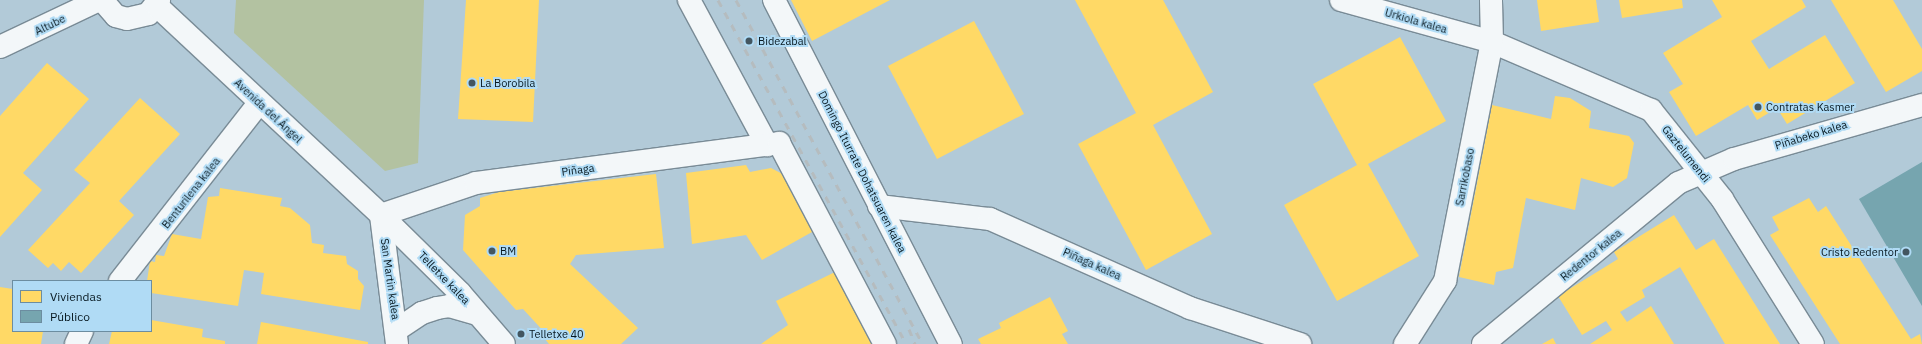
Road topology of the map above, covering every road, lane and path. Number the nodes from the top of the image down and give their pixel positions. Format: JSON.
{"nodes":[{"id":1,"x":101,"y":0,"type":"edge"},
{"id":2,"x":690,"y":0,"type":"edge"},
{"id":3,"x":774,"y":0,"type":"edge"},
{"id":4,"x":1341,"y":0,"type":"edge"},
{"id":5,"x":1491,"y":0,"type":"edge"},
{"id":6,"x":158,"y":3,"type":"edge"},
{"id":7,"x":1492,"y":42,"type":"junction"},
{"id":8,"x":0,"y":47,"type":"edge"},
{"id":9,"x":259,"y":103,"type":"junction"},
{"id":10,"x":1922,"y":105,"type":"edge"},
{"id":11,"x":773,"y":144,"type":"junction"},
{"id":12,"x":1702,"y":172,"type":"junction"},
{"id":13,"x":879,"y":206,"type":"junction"},
{"id":14,"x":381,"y":215,"type":"junction"},
{"id":15,"x":121,"y":280,"type":"edge"},
{"id":16,"x":477,"y":314,"type":"junction"},
{"id":17,"x":82,"y":332,"type":"edge"},
{"id":18,"x":397,"y":337,"type":"edge"},
{"id":19,"x":76,"y":344,"type":"edge"},
{"id":20,"x":504,"y":344,"type":"edge"},
{"id":21,"x":885,"y":344,"type":"edge"},
{"id":22,"x":951,"y":344,"type":"edge"},
{"id":23,"x":1300,"y":344,"type":"edge"},
{"id":24,"x":1405,"y":344,"type":"edge"},
{"id":25,"x":1483,"y":344,"type":"edge"},
{"id":26,"x":1813,"y":344,"type":"edge"}],
"edges":[{"from":1,"to":6,"type":"street"},
{"from":1,"to":8,"type":"street","name":"Altube"},
{"from":2,"to":11,"type":"street"},
{"from":3,"to":13,"type":"street","name":"Domingo Iturrate Dohatsuaren kalea"},
{"from":4,"to":7,"type":"street","name":"Urkiola kalea"},
{"from":5,"to":7,"type":"street","name":"Sarrikobaso"},
{"from":6,"to":9,"type":"street","name":"Avenida del Ángel"},
{"from":7,"to":12,"type":"street","name":"Gaztelumendi"},
{"from":7,"to":24,"type":"street","name":"Sarrikobaso"},
{"from":9,"to":14,"type":"street","name":"Avenida del Ángel"},
{"from":9,"to":15,"type":"street","name":"Benturilena kalea"},
{"from":10,"to":12,"type":"street","name":"Piñabeko kalea"},
{"from":11,"to":14,"type":"street","name":"Piñaga"},
{"from":11,"to":21,"type":"street"},
{"from":12,"to":25,"type":"street","name":"Redentor kalea"},
{"from":12,"to":26,"type":"street","name":"Gaztelumendi"},
{"from":13,"to":22,"type":"street","name":"Domingo Iturrate Dohatsuaren kalea"},
{"from":13,"to":23,"type":"street","name":"Piñaga kalea"},
{"from":14,"to":16,"type":"street","name":"Telletxe kalea"},
{"from":14,"to":18,"type":"street","name":"San Martin kalea"},
{"from":16,"to":18,"type":"street"},
{"from":16,"to":20,"type":"street","name":"Telletxe kalea"},
{"from":17,"to":19,"type":"street"}]}
